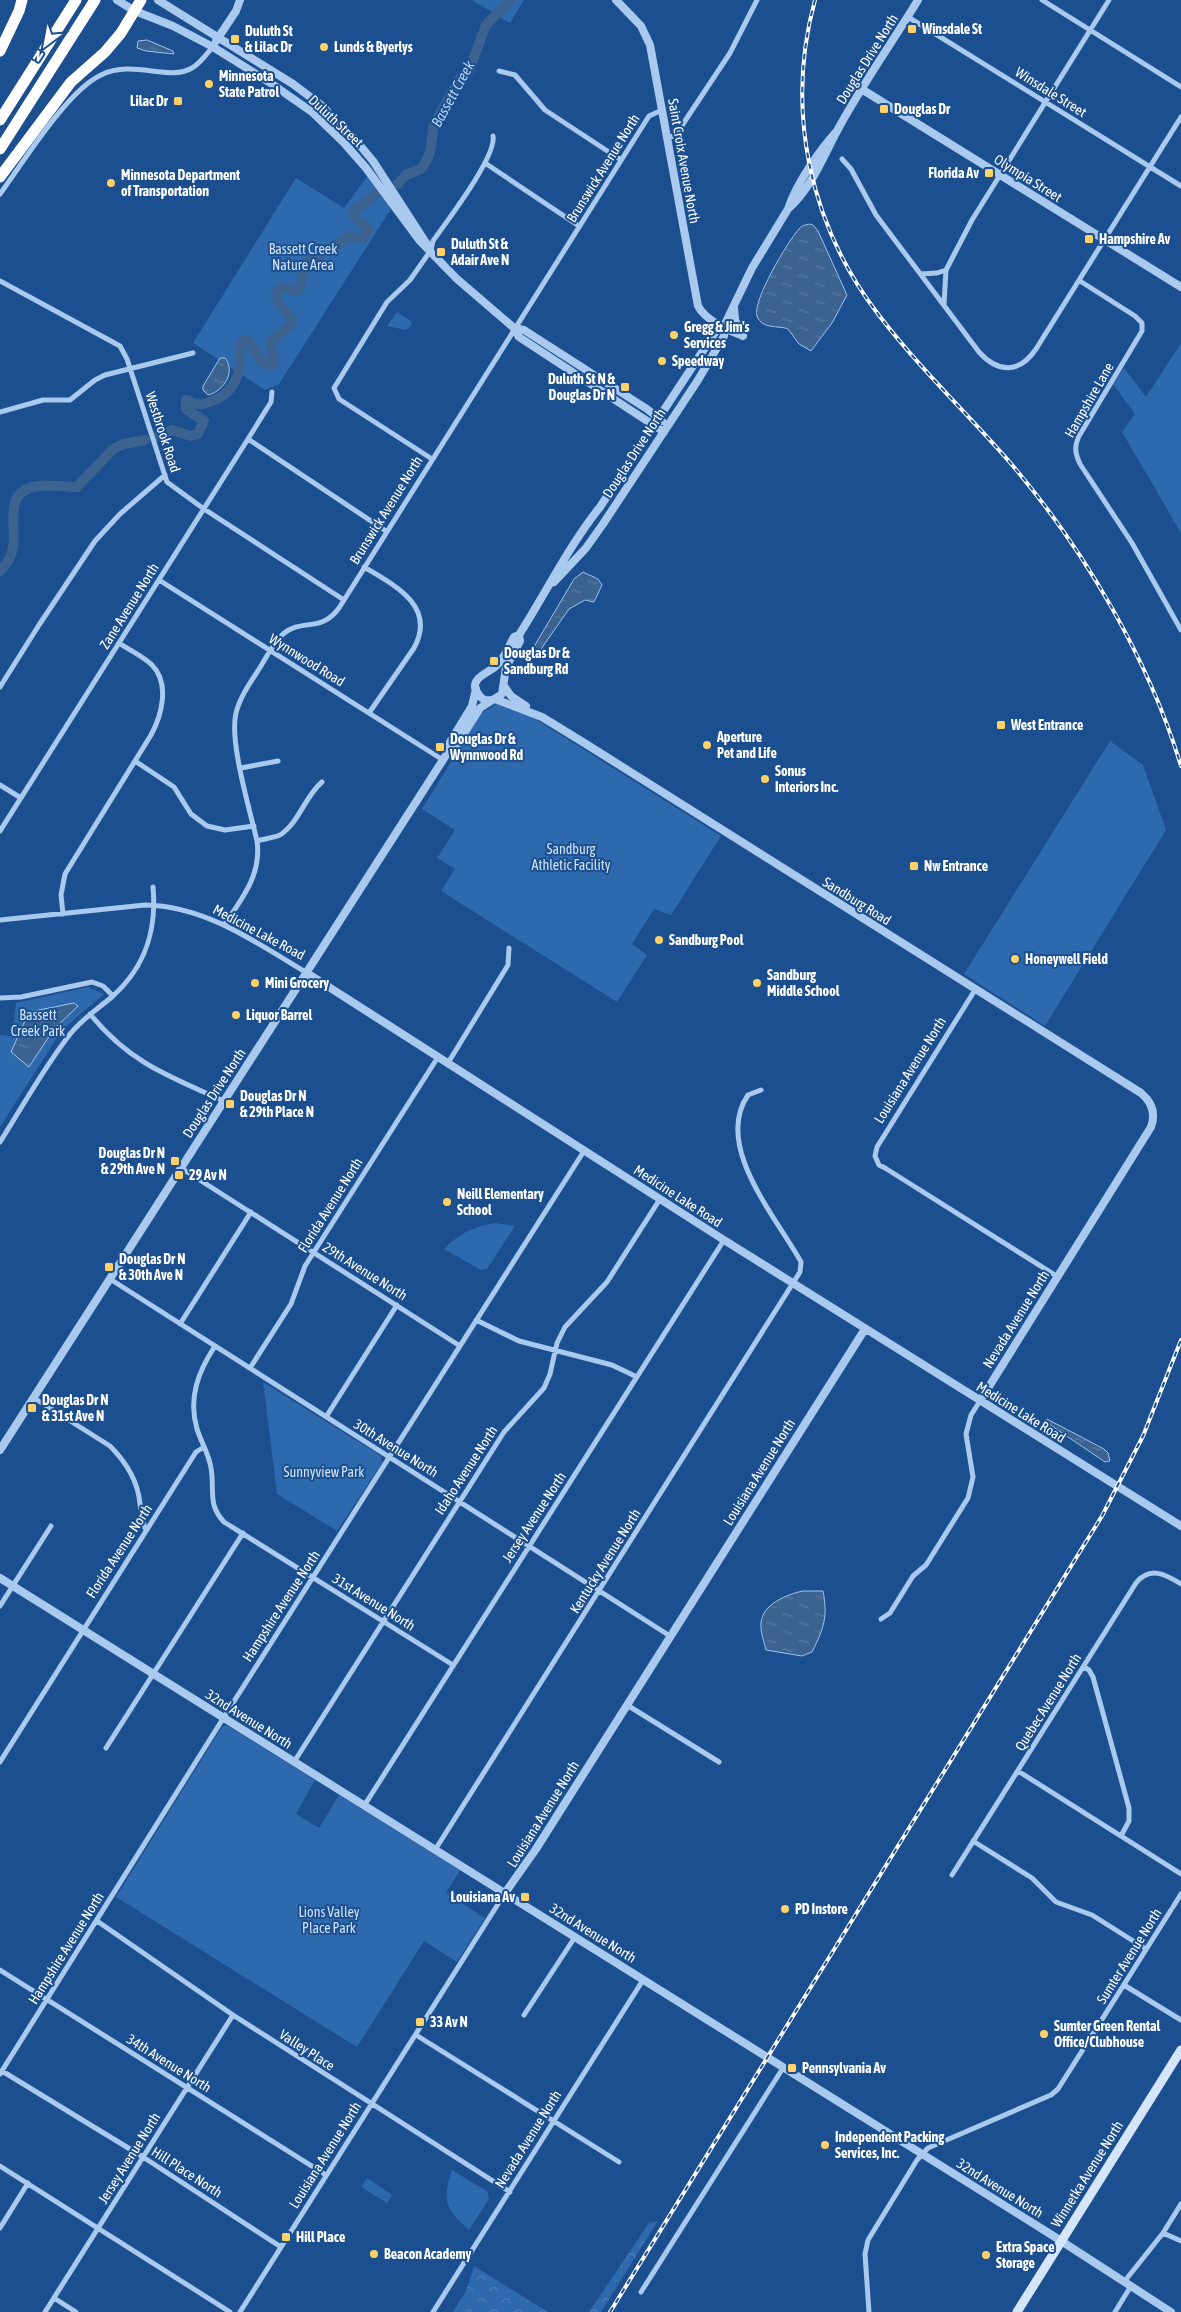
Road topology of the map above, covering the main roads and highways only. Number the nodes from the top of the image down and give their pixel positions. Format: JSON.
{"nodes":[{"id":1,"x":22,"y":0,"type":"edge"},
{"id":2,"x":76,"y":0,"type":"edge"},
{"id":3,"x":141,"y":0,"type":"edge"},
{"id":4,"x":93,"y":3,"type":"edge"},
{"id":5,"x":0,"y":51,"type":"edge"},
{"id":6,"x":0,"y":120,"type":"edge"},
{"id":7,"x":0,"y":149,"type":"edge"},
{"id":8,"x":0,"y":177,"type":"edge"},
{"id":9,"x":1181,"y":2050,"type":"edge"},
{"id":10,"x":1017,"y":2312,"type":"edge"}],
"edges":[{"from":1,"to":5,"type":"highway"},
{"from":2,"to":6,"type":"highway"},
{"from":3,"to":8,"type":"highway"},
{"from":4,"to":7,"type":"highway"},
{"from":9,"to":10,"type":"main road","name":"Winnetka Avenue North"}]}
